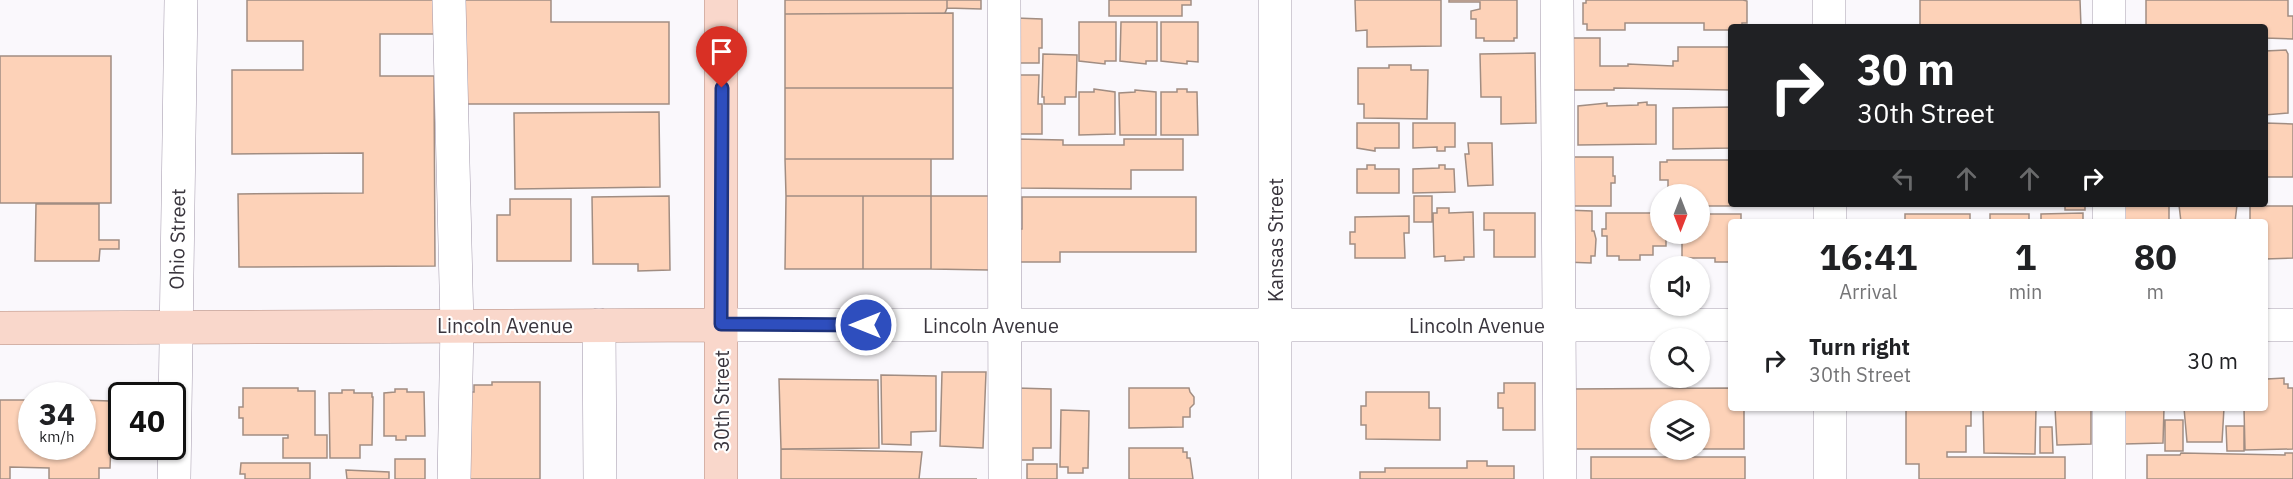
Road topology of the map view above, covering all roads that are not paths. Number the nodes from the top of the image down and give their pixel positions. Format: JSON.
{"nodes":[{"id":1,"x":181,"y":0,"type":"edge"},
{"id":2,"x":449,"y":0,"type":"edge"},
{"id":3,"x":721,"y":0,"type":"edge"},
{"id":4,"x":1004,"y":0,"type":"edge"},
{"id":5,"x":1275,"y":0,"type":"edge"},
{"id":6,"x":1557,"y":0,"type":"edge"},
{"id":7,"x":1829,"y":0,"type":"edge"},
{"id":8,"x":2109,"y":0,"type":"edge"},
{"id":9,"x":1829,"y":24,"type":"edge"},
{"id":10,"x":2109,"y":24,"type":"edge"},
{"id":11,"x":721,"y":324,"type":"junction"},
{"id":12,"x":1560,"y":324,"type":"junction"},
{"id":13,"x":599,"y":325,"type":"junction"},
{"id":14,"x":1005,"y":325,"type":"junction"},
{"id":15,"x":1275,"y":325,"type":"junction"},
{"id":16,"x":1728,"y":325,"type":"edge"},
{"id":17,"x":2268,"y":325,"type":"edge"},
{"id":18,"x":2293,"y":325,"type":"edge"},
{"id":19,"x":457,"y":326,"type":"junction"},
{"id":20,"x":0,"y":328,"type":"edge"},
{"id":21,"x":176,"y":328,"type":"junction"},
{"id":22,"x":1830,"y":411,"type":"edge"},
{"id":23,"x":2109,"y":411,"type":"edge"},
{"id":24,"x":174,"y":479,"type":"edge"},
{"id":25,"x":454,"y":479,"type":"edge"},
{"id":26,"x":600,"y":479,"type":"edge"},
{"id":27,"x":721,"y":479,"type":"edge"},
{"id":28,"x":1005,"y":479,"type":"edge"},
{"id":29,"x":1275,"y":479,"type":"edge"},
{"id":30,"x":1560,"y":479,"type":"edge"},
{"id":31,"x":1830,"y":479,"type":"edge"},
{"id":32,"x":2109,"y":479,"type":"edge"}],
"edges":[{"from":1,"to":21,"type":"street","name":"Ohio Street"},
{"from":2,"to":19,"type":"street"},
{"from":3,"to":11,"type":"main road","name":"30th Street"},
{"from":4,"to":14,"type":"street"},
{"from":5,"to":15,"type":"street","name":"Kansas Street"},
{"from":6,"to":12,"type":"street"},
{"from":7,"to":9,"type":"street"},
{"from":8,"to":10,"type":"street"},
{"from":11,"to":13,"type":"main road","name":"Lincoln Avenue"},
{"from":11,"to":14,"type":"street","name":"Lincoln Avenue"},
{"from":11,"to":27,"type":"main road","name":"30th Street"},
{"from":12,"to":15,"type":"street","name":"Lincoln Avenue"},
{"from":12,"to":16,"type":"street","name":"Lincoln Avenue"},
{"from":12,"to":30,"type":"street"},
{"from":13,"to":19,"type":"main road","name":"Lincoln Avenue"},
{"from":13,"to":26,"type":"street"},
{"from":14,"to":15,"type":"street","name":"Lincoln Avenue"},
{"from":14,"to":28,"type":"street"},
{"from":15,"to":29,"type":"street","name":"Kansas Street"},
{"from":17,"to":18,"type":"street"},
{"from":19,"to":21,"type":"main road","name":"Lincoln Avenue"},
{"from":19,"to":25,"type":"street"},
{"from":20,"to":21,"type":"main road","name":"Lincoln Avenue"},
{"from":21,"to":24,"type":"street","name":"Ohio Street"},
{"from":22,"to":31,"type":"street"},
{"from":23,"to":32,"type":"street"}]}
